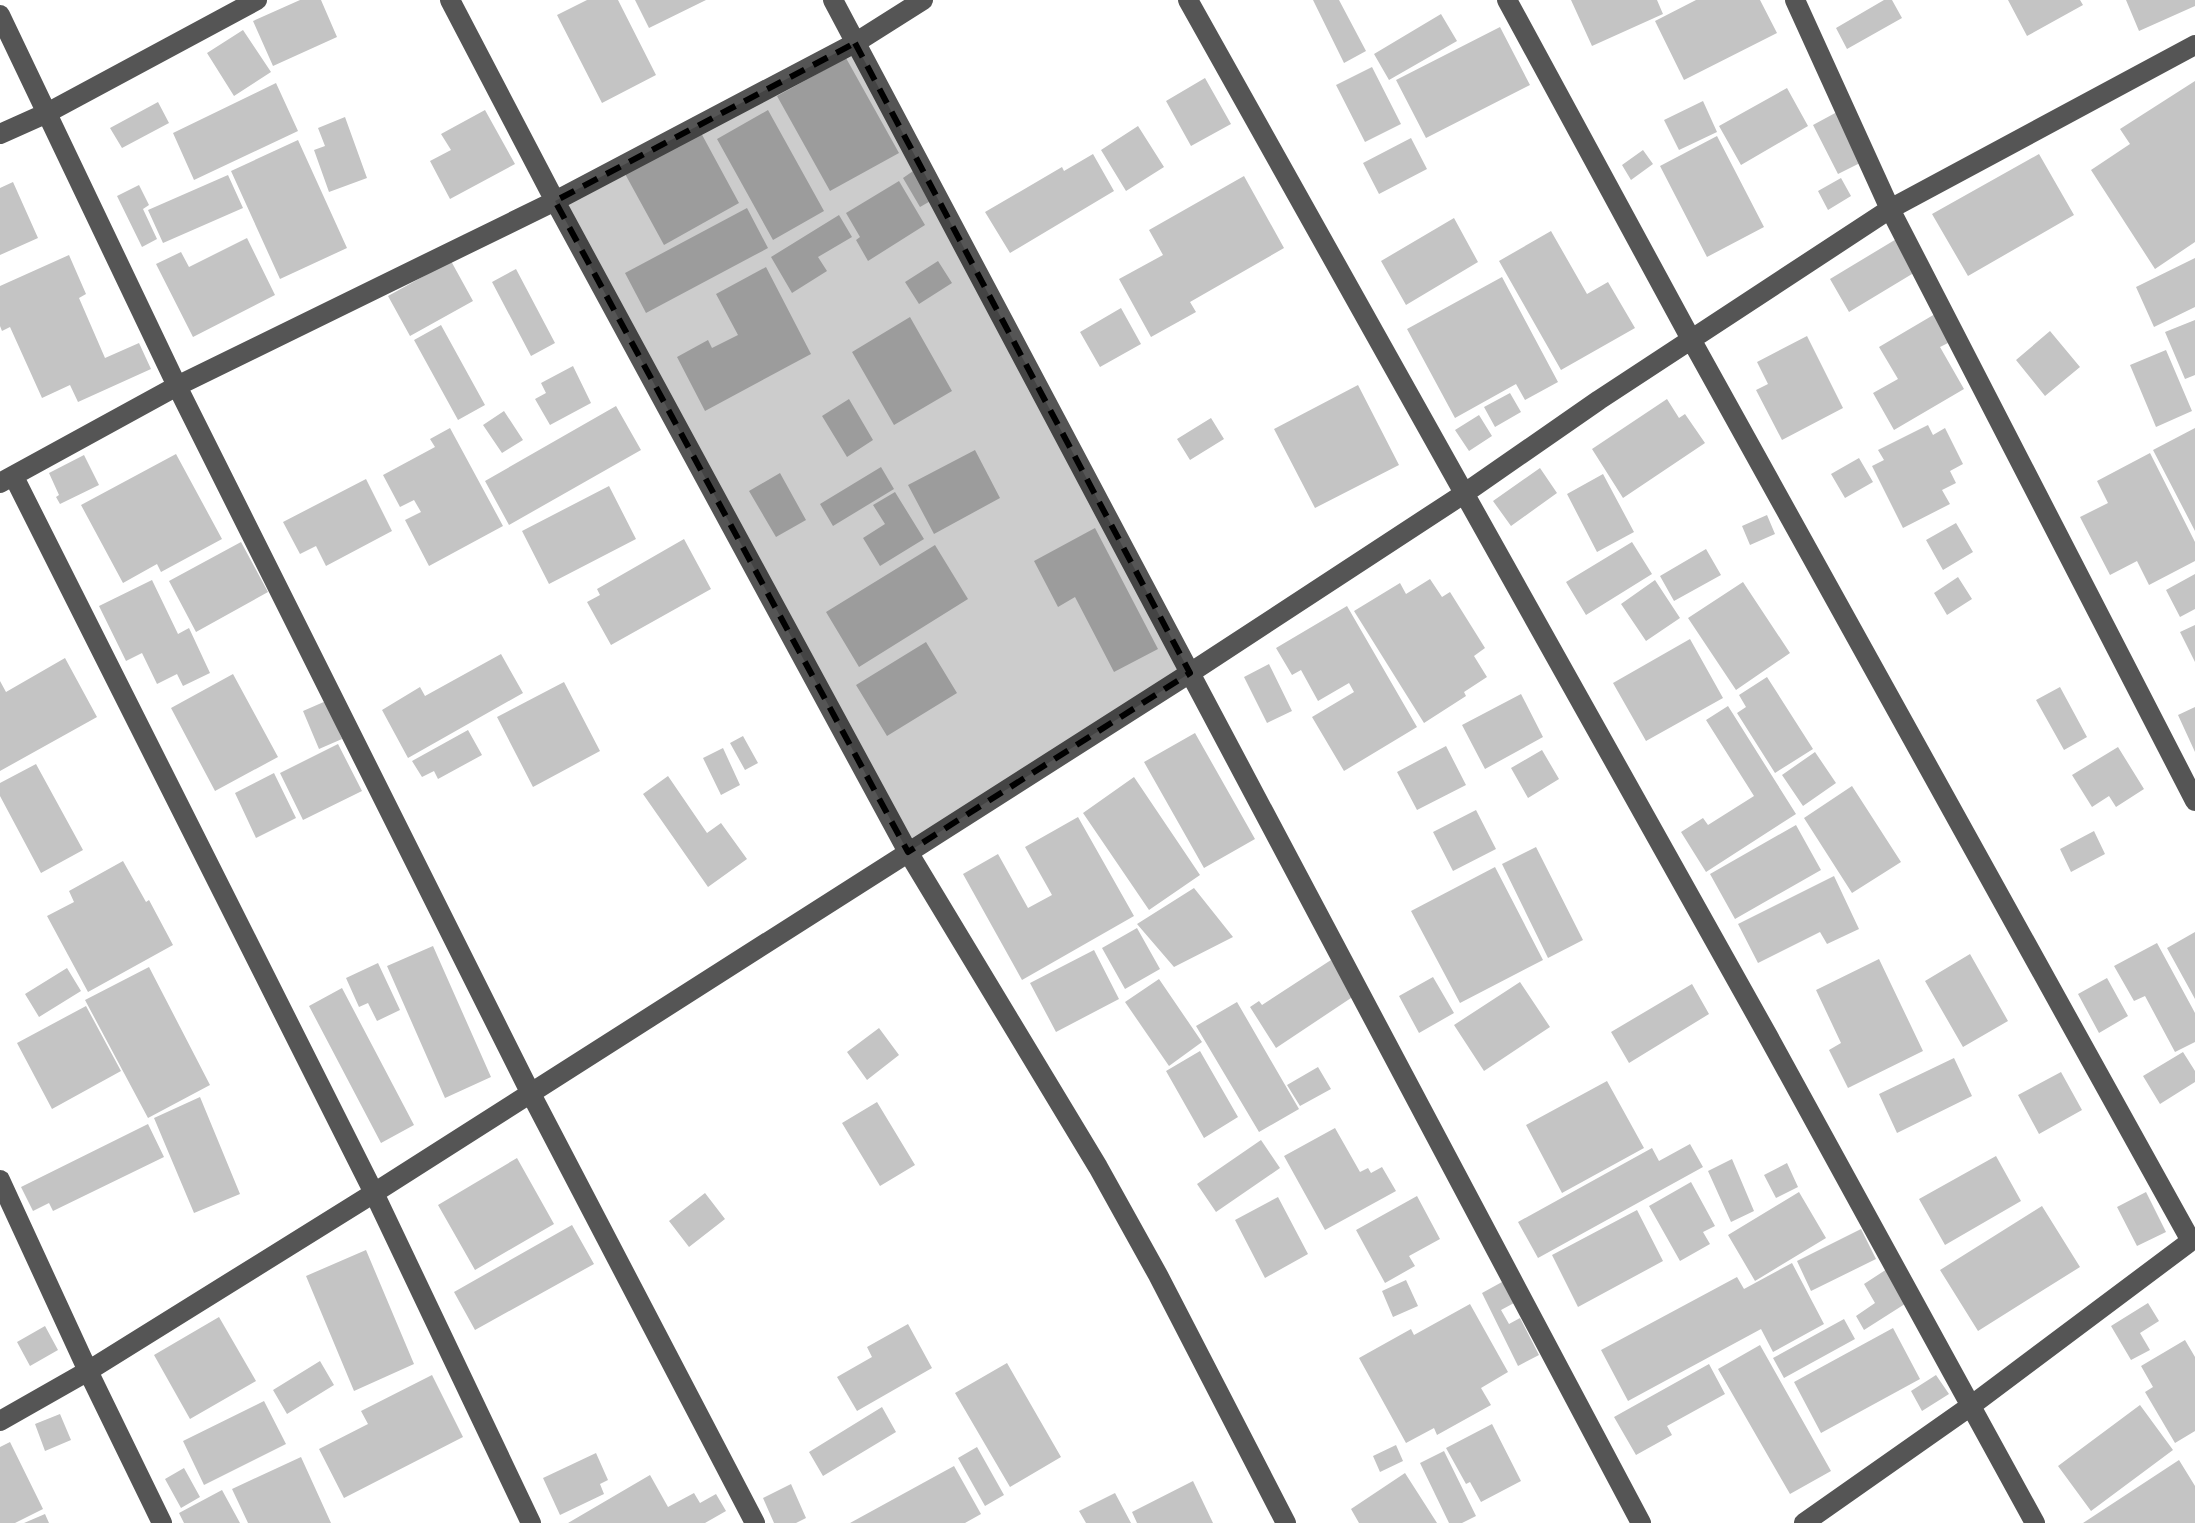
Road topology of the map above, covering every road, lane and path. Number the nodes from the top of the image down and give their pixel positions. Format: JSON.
{"nodes":[{"id":1,"x":257,"y":0,"type":"edge"},
{"id":2,"x":450,"y":0,"type":"edge"},
{"id":3,"x":833,"y":0,"type":"edge"},
{"id":4,"x":923,"y":0,"type":"edge"},
{"id":5,"x":1188,"y":0,"type":"edge"},
{"id":6,"x":1507,"y":0,"type":"edge"},
{"id":7,"x":1795,"y":0,"type":"edge"},
{"id":8,"x":0,"y":15,"type":"edge"},
{"id":9,"x":855,"y":43,"type":"junction"},
{"id":10,"x":2195,"y":45,"type":"edge"},
{"id":11,"x":47,"y":113,"type":"junction"},
{"id":12,"x":0,"y":134,"type":"edge"},
{"id":13,"x":555,"y":201,"type":"junction"},
{"id":14,"x":1890,"y":209,"type":"junction"},
{"id":15,"x":1692,"y":341,"type":"junction"},
{"id":16,"x":177,"y":386,"type":"junction"},
{"id":17,"x":7,"y":480,"type":"edge"},
{"id":18,"x":1465,"y":493,"type":"junction"},
{"id":19,"x":1190,"y":673,"type":"junction"},
{"id":20,"x":2195,"y":801,"type":"edge"},
{"id":21,"x":908,"y":852,"type":"junction"},
{"id":22,"x":530,"y":1092,"type":"junction"},
{"id":23,"x":0,"y":1180,"type":"edge"},
{"id":24,"x":374,"y":1193,"type":"junction"},
{"id":25,"x":2193,"y":1239,"type":"edge"},
{"id":26,"x":88,"y":1371,"type":"junction"},
{"id":27,"x":1972,"y":1405,"type":"junction"},
{"id":28,"x":0,"y":1421,"type":"edge"},
{"id":29,"x":162,"y":1523,"type":"edge"},
{"id":30,"x":531,"y":1523,"type":"edge"},
{"id":31,"x":755,"y":1523,"type":"edge"},
{"id":32,"x":1286,"y":1523,"type":"edge"},
{"id":33,"x":1641,"y":1523,"type":"edge"},
{"id":34,"x":1804,"y":1523,"type":"edge"},
{"id":35,"x":2035,"y":1523,"type":"edge"}],
"edges":[{"from":1,"to":11,"type":"street"},
{"from":2,"to":13,"type":"street"},
{"from":3,"to":9,"type":"street"},
{"from":4,"to":9,"type":"street"},
{"from":5,"to":18,"type":"street"},
{"from":6,"to":15,"type":"street"},
{"from":7,"to":14,"type":"street"},
{"from":8,"to":11,"type":"street"},
{"from":9,"to":13,"type":"street"},
{"from":9,"to":19,"type":"street"},
{"from":10,"to":14,"type":"street"},
{"from":11,"to":12,"type":"street"},
{"from":11,"to":16,"type":"street"},
{"from":13,"to":16,"type":"street"},
{"from":13,"to":21,"type":"street"},
{"from":14,"to":15,"type":"street"},
{"from":14,"to":20,"type":"street"},
{"from":15,"to":18,"type":"street"},
{"from":15,"to":25,"type":"street"},
{"from":16,"to":17,"type":"street"},
{"from":16,"to":22,"type":"street"},
{"from":17,"to":24,"type":"street"},
{"from":18,"to":19,"type":"street"},
{"from":18,"to":27,"type":"street"},
{"from":19,"to":21,"type":"street"},
{"from":19,"to":33,"type":"street"},
{"from":21,"to":22,"type":"street"},
{"from":21,"to":32,"type":"street"},
{"from":22,"to":24,"type":"street"},
{"from":22,"to":31,"type":"street"},
{"from":23,"to":26,"type":"street"},
{"from":24,"to":26,"type":"street"},
{"from":24,"to":30,"type":"street"},
{"from":25,"to":27,"type":"street"},
{"from":26,"to":28,"type":"street"},
{"from":26,"to":29,"type":"street"},
{"from":27,"to":34,"type":"street"},
{"from":27,"to":35,"type":"street"}]}
